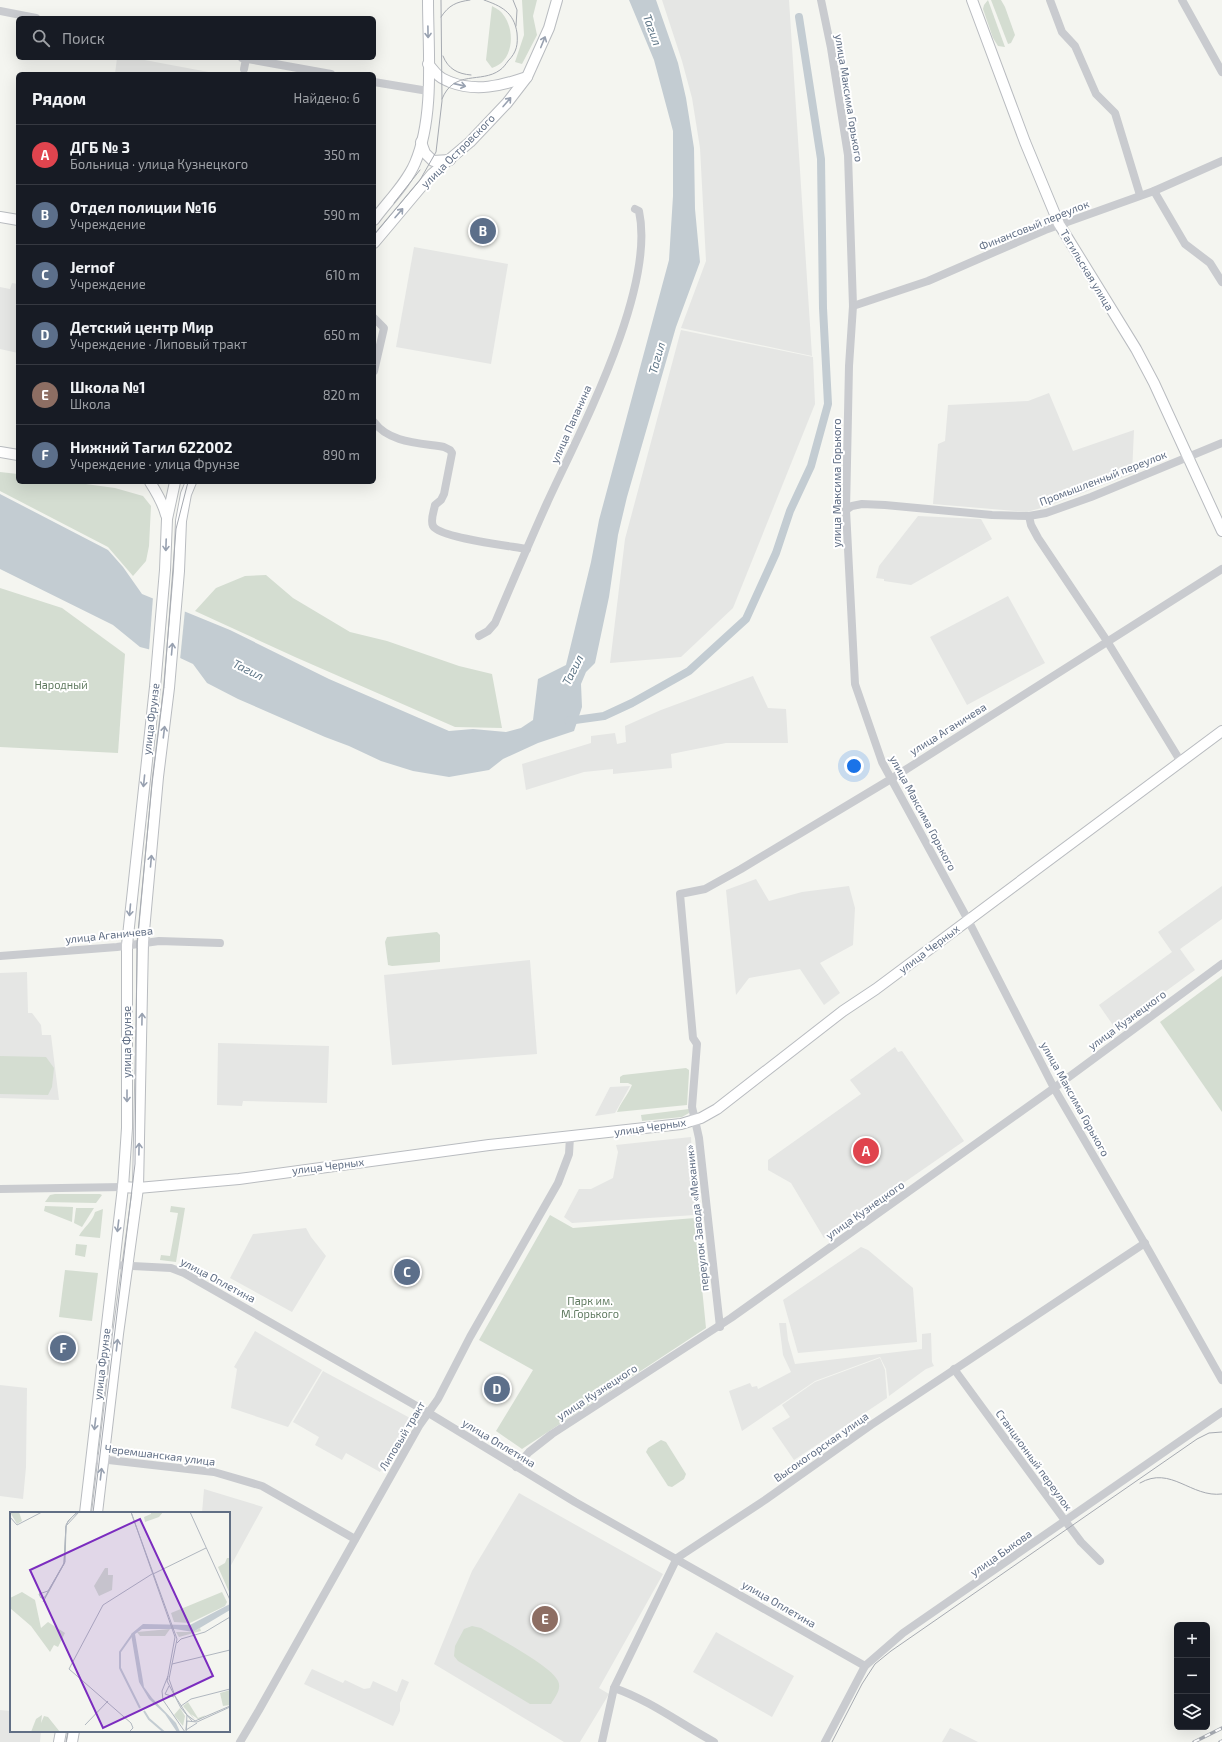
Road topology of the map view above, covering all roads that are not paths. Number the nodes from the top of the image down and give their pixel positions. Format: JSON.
{"nodes":[{"id":1,"x":428,"y":0,"type":"edge"},
{"id":2,"x":557,"y":0,"type":"edge"},
{"id":3,"x":821,"y":0,"type":"edge"},
{"id":4,"x":1050,"y":0,"type":"edge"},
{"id":5,"x":1182,"y":0,"type":"edge"},
{"id":6,"x":974,"y":1,"type":"edge"},
{"id":7,"x":0,"y":10,"type":"edge"},
{"id":8,"x":27,"y":16,"type":"edge"},
{"id":9,"x":244,"y":60,"type":"edge"},
{"id":10,"x":255,"y":60,"type":"edge"},
{"id":11,"x":428,"y":64,"type":"junction"},
{"id":12,"x":244,"y":69,"type":"dead end"},
{"id":13,"x":320,"y":72,"type":"edge"},
{"id":14,"x":1222,"y":72,"type":"edge"},
{"id":15,"x":527,"y":77,"type":"junction"},
{"id":16,"x":376,"y":82,"type":"edge"},
{"id":17,"x":428,"y":91,"type":"junction"},
{"id":18,"x":421,"y":142,"type":"junction"},
{"id":19,"x":450,"y":160,"type":"junction"},
{"id":20,"x":1222,"y":161,"type":"edge"},
{"id":21,"x":1154,"y":191,"type":"junction"},
{"id":22,"x":1140,"y":195,"type":"junction"},
{"id":23,"x":635,"y":209,"type":"dead end"},
{"id":24,"x":0,"y":217,"type":"edge"},
{"id":25,"x":376,"y":217,"type":"edge"},
{"id":26,"x":16,"y":220,"type":"edge"},
{"id":27,"x":1059,"y":224,"type":"junction"},
{"id":28,"x":376,"y":241,"type":"edge"},
{"id":29,"x":1222,"y":282,"type":"edge"},
{"id":30,"x":853,"y":306,"type":"junction"},
{"id":31,"x":376,"y":320,"type":"edge"},
{"id":32,"x":376,"y":362,"type":"edge"},
{"id":33,"x":376,"y":424,"type":"edge"},
{"id":34,"x":1222,"y":443,"type":"edge"},
{"id":35,"x":0,"y":452,"type":"edge"},
{"id":36,"x":16,"y":455,"type":"edge"},
{"id":37,"x":1188,"y":457,"type":"junction"},
{"id":38,"x":152,"y":484,"type":"edge"},
{"id":39,"x":172,"y":484,"type":"edge"},
{"id":40,"x":190,"y":484,"type":"edge"},
{"id":41,"x":846,"y":510,"type":"junction"},
{"id":42,"x":1029,"y":516,"type":"junction"},
{"id":43,"x":167,"y":519,"type":"junction"},
{"id":44,"x":181,"y":521,"type":"junction"},
{"id":45,"x":1222,"y":531,"type":"edge"},
{"id":46,"x":527,"y":549,"type":"junction"},
{"id":47,"x":1222,"y":569,"type":"edge"},
{"id":48,"x":479,"y":636,"type":"dead end"},
{"id":49,"x":1107,"y":641,"type":"junction"},
{"id":50,"x":1222,"y":731,"type":"edge"},
{"id":51,"x":1181,"y":762,"type":"junction"},
{"id":52,"x":891,"y":779,"type":"junction"},
{"id":53,"x":680,"y":894,"type":"joint"},
{"id":54,"x":968,"y":920,"type":"junction"},
{"id":55,"x":143,"y":942,"type":"junction"},
{"id":56,"x":220,"y":943,"type":"dead end"},
{"id":57,"x":127,"y":945,"type":"junction"},
{"id":58,"x":0,"y":956,"type":"edge"},
{"id":59,"x":1222,"y":964,"type":"edge"},
{"id":60,"x":1054,"y":1088,"type":"junction"},
{"id":61,"x":695,"y":1120,"type":"junction"},
{"id":62,"x":570,"y":1137,"type":"junction"},
{"id":63,"x":123,"y":1187,"type":"junction"},
{"id":64,"x":138,"y":1188,"type":"junction"},
{"id":65,"x":0,"y":1189,"type":"edge"},
{"id":66,"x":1144,"y":1243,"type":"junction"},
{"id":67,"x":113,"y":1265,"type":"junction"},
{"id":68,"x":127,"y":1265,"type":"junction"},
{"id":69,"x":720,"y":1326,"type":"junction"},
{"id":70,"x":954,"y":1369,"type":"junction"},
{"id":71,"x":1222,"y":1380,"type":"edge"},
{"id":72,"x":428,"y":1412,"type":"junction"},
{"id":73,"x":1222,"y":1412,"type":"edge"},
{"id":74,"x":91,"y":1458,"type":"junction"},
{"id":75,"x":103,"y":1459,"type":"junction"},
{"id":76,"x":516,"y":1467,"type":"junction"},
{"id":77,"x":85,"y":1512,"type":"edge"},
{"id":78,"x":97,"y":1512,"type":"edge"},
{"id":79,"x":1066,"y":1522,"type":"junction"},
{"id":80,"x":355,"y":1539,"type":"junction"},
{"id":81,"x":677,"y":1558,"type":"junction"},
{"id":82,"x":1100,"y":1561,"type":"dead end"},
{"id":83,"x":865,"y":1666,"type":"junction"},
{"id":84,"x":614,"y":1688,"type":"junction"},
{"id":85,"x":61,"y":1732,"type":"edge"},
{"id":86,"x":74,"y":1732,"type":"edge"},
{"id":87,"x":60,"y":1742,"type":"edge"},
{"id":88,"x":72,"y":1742,"type":"edge"},
{"id":89,"x":240,"y":1742,"type":"edge"},
{"id":90,"x":602,"y":1742,"type":"edge"},
{"id":91,"x":714,"y":1742,"type":"edge"},
{"id":92,"x":825,"y":1742,"type":"edge"}],
"edges":[{"from":1,"to":11,"type":"main road","name":"улица Островского","one_way":true},
{"from":15,"to":2,"type":"main road","name":"улица Островского","one_way":true},
{"from":3,"to":30,"type":"street","name":"улица Максима Горького"},
{"from":4,"to":22,"type":"street"},
{"from":5,"to":14,"type":"street"},
{"from":6,"to":27,"type":"main road","name":"Тагильская улица"},
{"from":7,"to":8,"type":"street"},
{"from":9,"to":12,"type":"street"},
{"from":10,"to":13,"type":"street"},
{"from":11,"to":15,"type":"main road","one_way":true},
{"from":11,"to":17,"type":"main road","name":"улица Островского"},
{"from":19,"to":15,"type":"main road","name":"улица Островского","one_way":true},
{"from":16,"to":17,"type":"street"},
{"from":17,"to":18,"type":"main road","name":"улица Островского"},
{"from":18,"to":19,"type":"main road"},
{"from":18,"to":25,"type":"main road","name":"улица Островского"},
{"from":28,"to":19,"type":"main road","name":"улица Островского","one_way":true},
{"from":20,"to":21,"type":"street","name":"Финансовый переулок"},
{"from":21,"to":22,"type":"street","name":"Финансовый переулок"},
{"from":21,"to":29,"type":"street"},
{"from":22,"to":27,"type":"street","name":"Финансовый переулок"},
{"from":23,"to":46,"type":"street","name":"улица Папанина"},
{"from":24,"to":26,"type":"main road"},
{"from":27,"to":30,"type":"street","name":"Финансовый переулок"},
{"from":27,"to":37,"type":"main road","name":"Тагильская улица"},
{"from":30,"to":41,"type":"street","name":"улица Максима Горького"},
{"from":31,"to":32,"type":"street"},
{"from":33,"to":46,"type":"street"},
{"from":34,"to":37,"type":"street","name":"Промышленный переулок"},
{"from":35,"to":36,"type":"main road"},
{"from":37,"to":42,"type":"street","name":"Промышленный переулок"},
{"from":37,"to":45,"type":"main road","name":"Тагильская улица"},
{"from":38,"to":43,"type":"main road"},
{"from":39,"to":43,"type":"main road"},
{"from":39,"to":44,"type":"main road"},
{"from":40,"to":44,"type":"main road"},
{"from":41,"to":42,"type":"street","name":"Промышленный переулок"},
{"from":41,"to":52,"type":"street","name":"улица Максима Горького"},
{"from":42,"to":49,"type":"street"},
{"from":43,"to":57,"type":"main road","name":"улица Фрунзе","one_way":true},
{"from":55,"to":44,"type":"main road","name":"улица Фрунзе","one_way":true},
{"from":46,"to":48,"type":"street","name":"улица Папанина"},
{"from":47,"to":49,"type":"street","name":"улица Аганичева"},
{"from":49,"to":51,"type":"street"},
{"from":49,"to":52,"type":"street","name":"улица Аганичева"},
{"from":50,"to":51,"type":"main road","name":"улица Черных"},
{"from":51,"to":54,"type":"main road","name":"улица Черных"},
{"from":52,"to":53,"type":"street","name":"улица Аганичева"},
{"from":52,"to":54,"type":"street","name":"улица Максима Горького"},
{"from":53,"to":61,"type":"street","name":"переулок Завода «Механик»"},
{"from":54,"to":60,"type":"street","name":"улица Максима Горького"},
{"from":54,"to":61,"type":"main road","name":"улица Черных"},
{"from":55,"to":56,"type":"street","name":"улица Аганичева"},
{"from":55,"to":57,"type":"street","name":"улица Аганичева"},
{"from":64,"to":55,"type":"main road","name":"улица Фрунзе","one_way":true},
{"from":57,"to":58,"type":"street","name":"улица Аганичева"},
{"from":57,"to":63,"type":"main road","name":"улица Фрунзе","one_way":true},
{"from":59,"to":60,"type":"street","name":"улица Кузнецкого"},
{"from":60,"to":66,"type":"street","name":"улица Максима Горького"},
{"from":60,"to":69,"type":"street","name":"улица Кузнецкого"},
{"from":61,"to":62,"type":"main road","name":"улица Черных"},
{"from":61,"to":69,"type":"street","name":"переулок Завода «Механик»"},
{"from":62,"to":64,"type":"main road","name":"улица Черных"},
{"from":62,"to":72,"type":"street","name":"Липовый тракт"},
{"from":63,"to":64,"type":"main road","name":"улица Черных"},
{"from":63,"to":65,"type":"street","name":"улица Черных"},
{"from":63,"to":67,"type":"main road","name":"улица Фрунзе","one_way":true},
{"from":64,"to":68,"type":"main road","name":"улица Фрунзе"},
{"from":66,"to":70,"type":"street","name":"Высокогорская улица"},
{"from":66,"to":71,"type":"street","name":"улица Максима Горького"},
{"from":67,"to":68,"type":"street","name":"улица Оплетина"},
{"from":67,"to":74,"type":"main road","name":"улица Фрунзе","one_way":true},
{"from":68,"to":72,"type":"street","name":"улица Оплетина"},
{"from":75,"to":68,"type":"main road","name":"улица Фрунзе","one_way":true},
{"from":69,"to":76,"type":"street","name":"улица Кузнецкого"},
{"from":70,"to":79,"type":"street","name":"Станционный переулок"},
{"from":70,"to":81,"type":"street","name":"Высокогорская улица"},
{"from":72,"to":76,"type":"street","name":"улица Оплетина"},
{"from":72,"to":80,"type":"street","name":"Липовый тракт"},
{"from":73,"to":79,"type":"street","name":"улица Быкова"},
{"from":74,"to":75,"type":"street","name":"Черемшанская улица"},
{"from":74,"to":77,"type":"main road","name":"улица Фрунзе"},
{"from":78,"to":75,"type":"main road","name":"улица Фрунзе","one_way":true},
{"from":75,"to":80,"type":"street","name":"Черемшанская улица"},
{"from":76,"to":81,"type":"street","name":"улица Оплетина"},
{"from":79,"to":82,"type":"street","name":"Станционный переулок"},
{"from":79,"to":83,"type":"street","name":"улица Быкова"},
{"from":80,"to":89,"type":"street","name":"Липовый тракт"},
{"from":81,"to":83,"type":"street","name":"улица Оплетина"},
{"from":81,"to":84,"type":"street"},
{"from":83,"to":92,"type":"street","name":"улица Быкова"},
{"from":84,"to":90,"type":"street"},
{"from":84,"to":91,"type":"street"},
{"from":85,"to":87,"type":"main road"},
{"from":86,"to":88,"type":"main road"}]}
